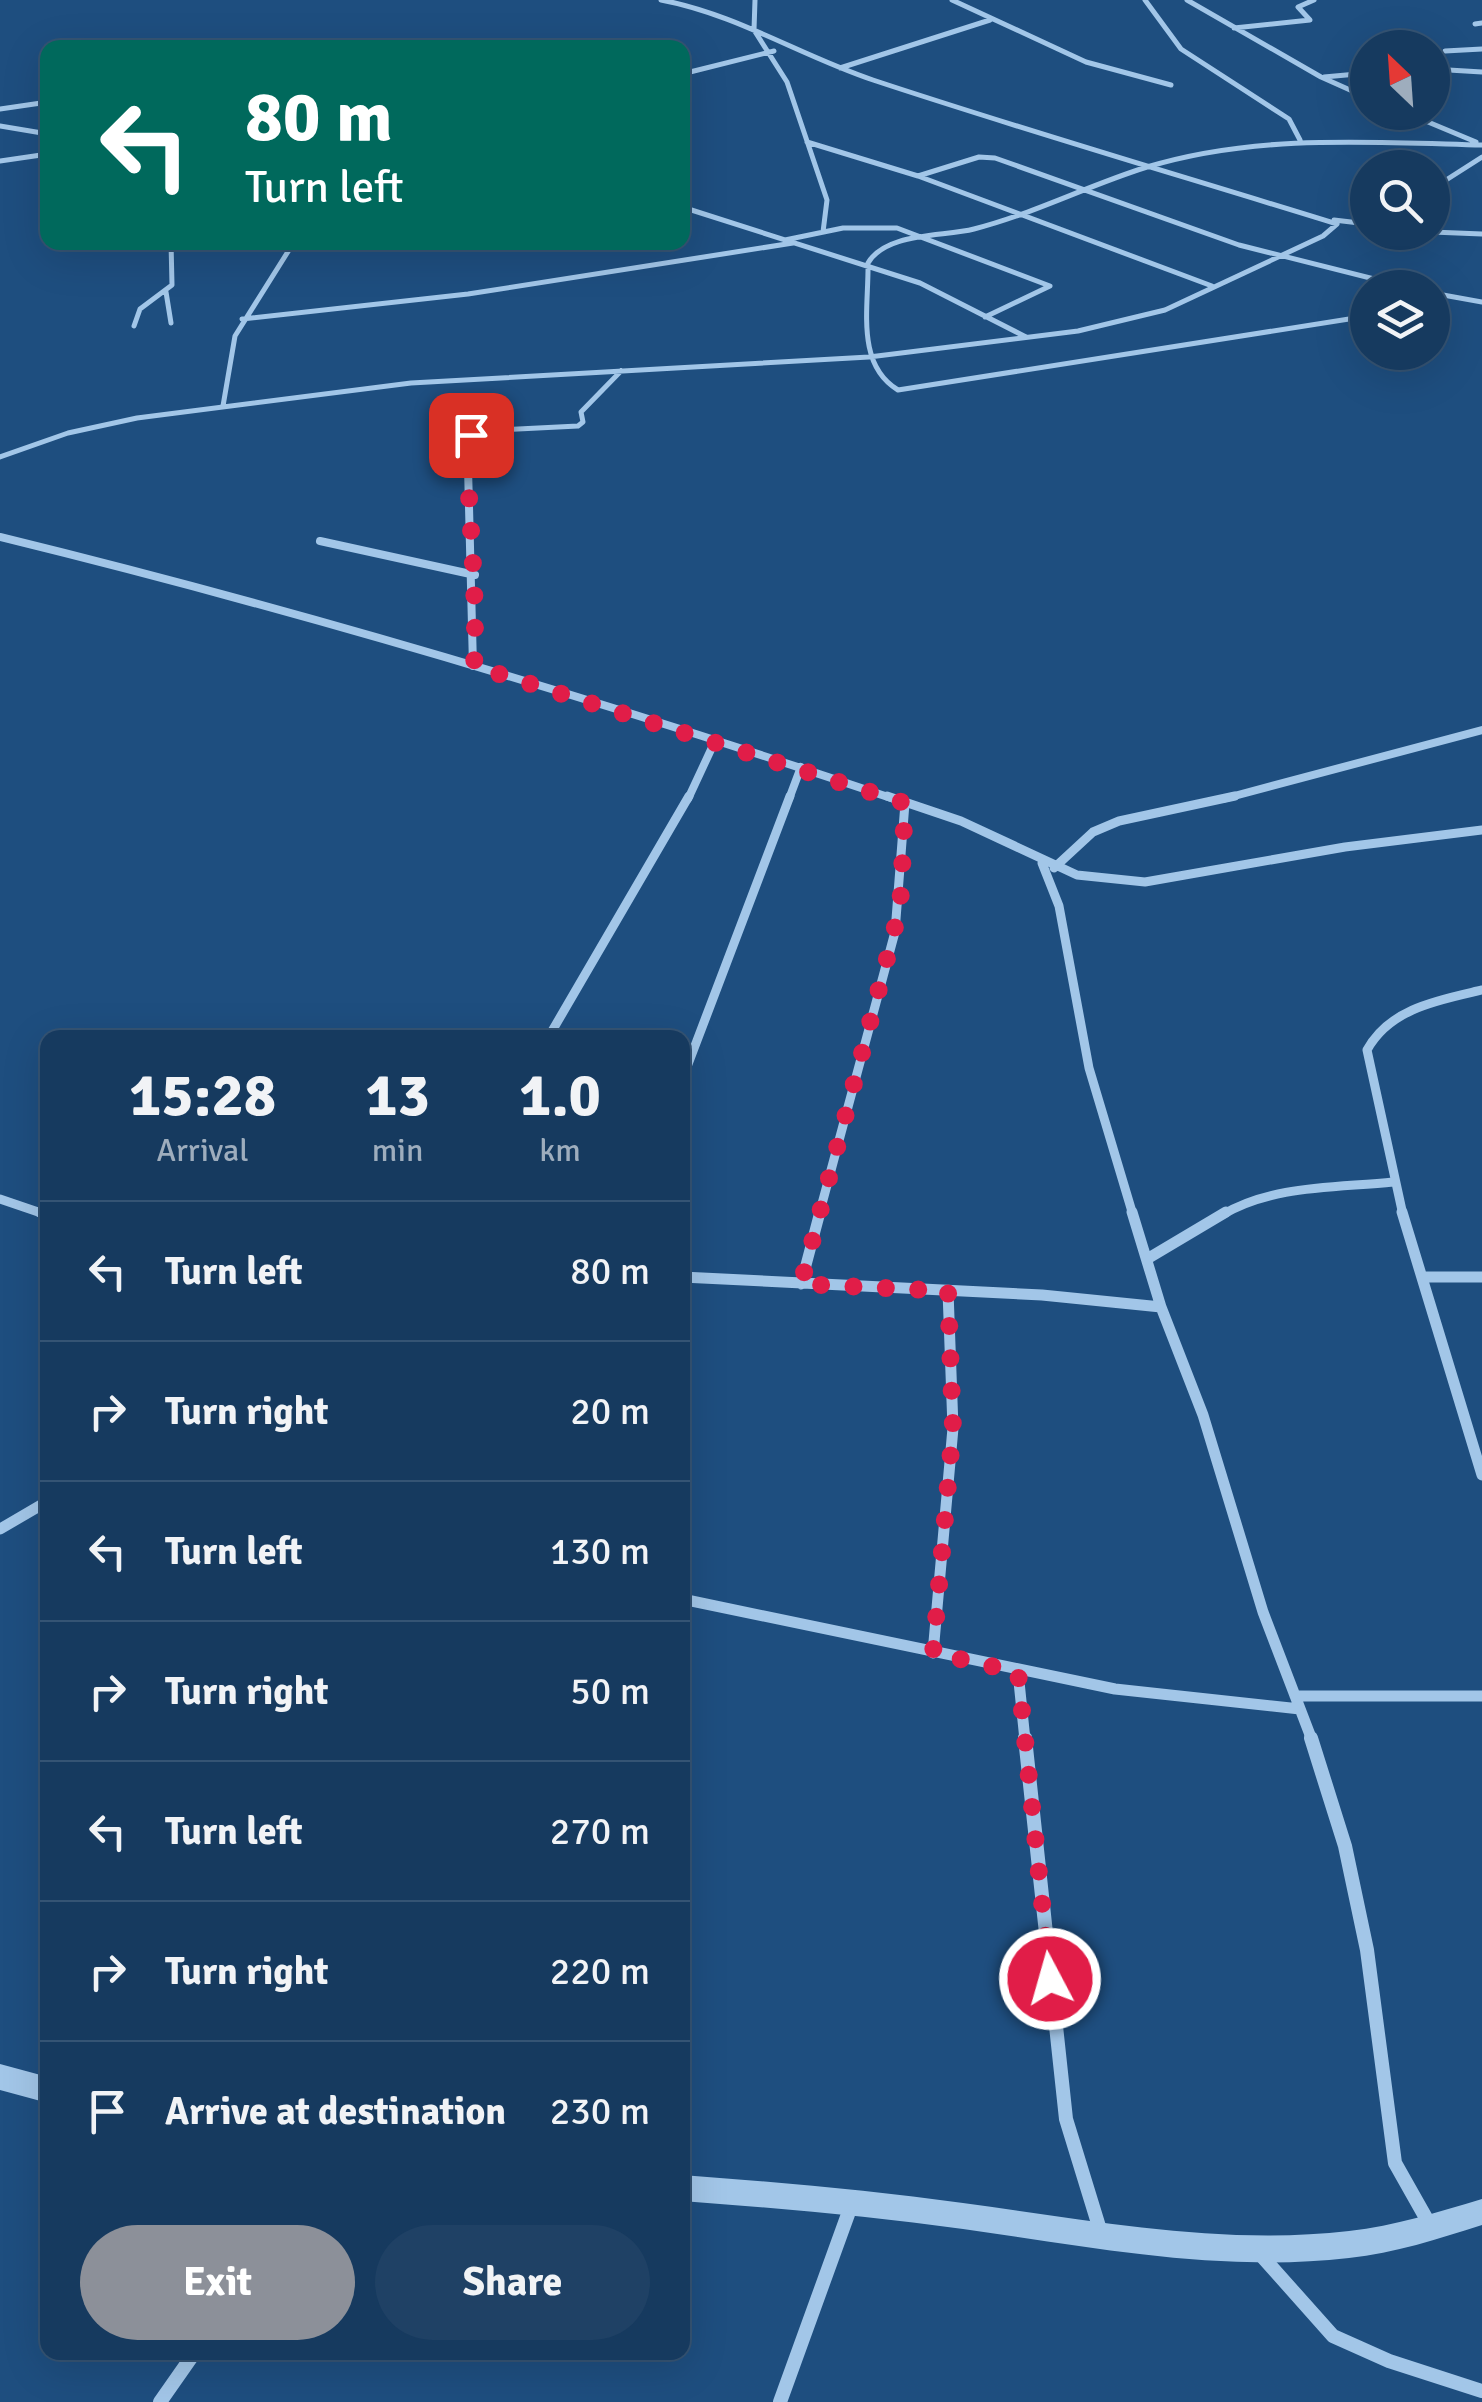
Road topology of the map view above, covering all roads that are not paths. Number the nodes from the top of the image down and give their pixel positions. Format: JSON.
{"nodes":[{"id":1,"x":661,"y":0,"type":"edge"},
{"id":2,"x":702,"y":0,"type":"edge"},
{"id":3,"x":755,"y":0,"type":"edge"},
{"id":4,"x":952,"y":0,"type":"edge"},
{"id":5,"x":1145,"y":0,"type":"edge"},
{"id":6,"x":1187,"y":0,"type":"edge"},
{"id":7,"x":1314,"y":0,"type":"edge"},
{"id":8,"x":689,"y":3,"type":"junction"},
{"id":9,"x":991,"y":20,"type":"junction"},
{"id":10,"x":1234,"y":28,"type":"junction"},
{"id":11,"x":754,"y":30,"type":"junction"},
{"id":12,"x":788,"y":48,"type":"junction"},
{"id":13,"x":1482,"y":49,"type":"edge"},
{"id":14,"x":769,"y":52,"type":"junction"},
{"id":15,"x":1450,"y":52,"type":"edge"},
{"id":16,"x":839,"y":68,"type":"junction"},
{"id":17,"x":1450,"y":70,"type":"edge"},
{"id":18,"x":690,"y":72,"type":"edge"},
{"id":19,"x":1482,"y":72,"type":"edge"},
{"id":20,"x":1350,"y":75,"type":"edge"},
{"id":21,"x":1321,"y":78,"type":"junction"},
{"id":22,"x":1171,"y":86,"type":"dead end"},
{"id":23,"x":1350,"y":90,"type":"edge"},
{"id":24,"x":40,"y":103,"type":"edge"},
{"id":25,"x":0,"y":109,"type":"edge"},
{"id":26,"x":0,"y":126,"type":"edge"},
{"id":27,"x":1447,"y":130,"type":"edge"},
{"id":28,"x":40,"y":133,"type":"edge"},
{"id":29,"x":1300,"y":140,"type":"junction"},
{"id":30,"x":807,"y":142,"type":"junction"},
{"id":31,"x":1482,"y":145,"type":"edge"},
{"id":32,"x":40,"y":155,"type":"edge"},
{"id":33,"x":1482,"y":157,"type":"edge"},
{"id":34,"x":0,"y":161,"type":"edge"},
{"id":35,"x":1150,"y":166,"type":"junction"},
{"id":36,"x":918,"y":176,"type":"junction"},
{"id":37,"x":1450,"y":177,"type":"edge"},
{"id":38,"x":1079,"y":190,"type":"junction"},
{"id":39,"x":690,"y":210,"type":"edge"},
{"id":40,"x":1018,"y":213,"type":"junction"},
{"id":41,"x":1350,"y":219,"type":"edge"},
{"id":42,"x":1334,"y":220,"type":"junction"},
{"id":43,"x":1344,"y":221,"type":"junction"},
{"id":44,"x":1350,"y":222,"type":"edge"},
{"id":45,"x":823,"y":232,"type":"junction"},
{"id":46,"x":1450,"y":233,"type":"edge"},
{"id":47,"x":1482,"y":234,"type":"edge"},
{"id":48,"x":923,"y":236,"type":"junction"},
{"id":49,"x":784,"y":240,"type":"junction"},
{"id":50,"x":793,"y":243,"type":"junction"},
{"id":51,"x":172,"y":250,"type":"edge"},
{"id":52,"x":289,"y":250,"type":"edge"},
{"id":53,"x":1283,"y":256,"type":"junction"},
{"id":54,"x":868,"y":269,"type":"junction"},
{"id":55,"x":1350,"y":273,"type":"edge"},
{"id":56,"x":1212,"y":286,"type":"junction"},
{"id":57,"x":166,"y":292,"type":"junction"},
{"id":58,"x":1450,"y":296,"type":"edge"},
{"id":59,"x":1482,"y":302,"type":"edge"},
{"id":60,"x":984,"y":317,"type":"junction"},
{"id":61,"x":242,"y":319,"type":"junction"},
{"id":62,"x":1350,"y":319,"type":"edge"},
{"id":63,"x":170,"y":323,"type":"dead end"},
{"id":64,"x":134,"y":326,"type":"dead end"},
{"id":65,"x":1028,"y":338,"type":"junction"},
{"id":66,"x":871,"y":359,"type":"junction"},
{"id":67,"x":621,"y":370,"type":"junction"},
{"id":68,"x":223,"y":406,"type":"junction"},
{"id":69,"x":0,"y":457,"type":"edge"},
{"id":70,"x":0,"y":537,"type":"edge"},
{"id":71,"x":320,"y":540,"type":"dead end"},
{"id":72,"x":475,"y":576,"type":"junction"},
{"id":73,"x":474,"y":666,"type":"junction"},
{"id":74,"x":1482,"y":730,"type":"edge"},
{"id":75,"x":715,"y":742,"type":"junction"},
{"id":76,"x":802,"y":768,"type":"junction"},
{"id":77,"x":905,"y":803,"type":"junction"},
{"id":78,"x":1482,"y":830,"type":"edge"},
{"id":79,"x":1040,"y":860,"type":"junction"},
{"id":80,"x":1054,"y":868,"type":"junction"},
{"id":81,"x":1482,"y":990,"type":"edge"},
{"id":82,"x":553,"y":1030,"type":"edge"},
{"id":83,"x":690,"y":1059,"type":"edge"},
{"id":84,"x":1394,"y":1182,"type":"junction"},
{"id":85,"x":0,"y":1200,"type":"edge"},
{"id":86,"x":40,"y":1212,"type":"edge"},
{"id":87,"x":1147,"y":1259,"type":"junction"},
{"id":88,"x":690,"y":1277,"type":"edge"},
{"id":89,"x":1422,"y":1277,"type":"junction"},
{"id":90,"x":1482,"y":1277,"type":"edge"},
{"id":91,"x":801,"y":1284,"type":"junction"},
{"id":92,"x":948,"y":1291,"type":"junction"},
{"id":93,"x":1161,"y":1306,"type":"junction"},
{"id":94,"x":1482,"y":1475,"type":"edge"},
{"id":95,"x":40,"y":1506,"type":"edge"},
{"id":96,"x":0,"y":1529,"type":"edge"},
{"id":97,"x":690,"y":1602,"type":"edge"},
{"id":98,"x":933,"y":1653,"type":"junction"},
{"id":99,"x":1018,"y":1672,"type":"junction"},
{"id":100,"x":1482,"y":1696,"type":"edge"},
{"id":101,"x":1297,"y":1702,"type":"junction"},
{"id":102,"x":0,"y":2077,"type":"edge"},
{"id":103,"x":40,"y":2088,"type":"edge"},
{"id":104,"x":690,"y":2189,"type":"edge"},
{"id":105,"x":853,"y":2201,"type":"junction"},
{"id":106,"x":1482,"y":2212,"type":"edge"},
{"id":107,"x":1434,"y":2230,"type":"junction"},
{"id":108,"x":1102,"y":2235,"type":"junction"},
{"id":109,"x":1258,"y":2251,"type":"junction"},
{"id":110,"x":189,"y":2360,"type":"edge"},
{"id":111,"x":1482,"y":2391,"type":"edge"},
{"id":112,"x":160,"y":2402,"type":"edge"},
{"id":113,"x":780,"y":2402,"type":"edge"}],
"edges":[{"from":1,"to":8,"type":"street"},
{"from":2,"to":8,"type":"street"},
{"from":3,"to":11,"type":"street"},
{"from":4,"to":9,"type":"street"},
{"from":5,"to":29,"type":"street"},
{"from":6,"to":10,"type":"street"},
{"from":7,"to":10,"type":"street"},
{"from":8,"to":11,"type":"street"},
{"from":9,"to":16,"type":"street"},
{"from":9,"to":22,"type":"street"},
{"from":10,"to":21,"type":"street"},
{"from":11,"to":12,"type":"street"},
{"from":11,"to":14,"type":"street"},
{"from":12,"to":14,"type":"street"},
{"from":12,"to":16,"type":"street"},
{"from":13,"to":15,"type":"street"},
{"from":14,"to":18,"type":"street"},
{"from":14,"to":30,"type":"street"},
{"from":16,"to":35,"type":"street"},
{"from":17,"to":19,"type":"street"},
{"from":20,"to":21,"type":"street"},
{"from":21,"to":23,"type":"street"},
{"from":24,"to":25,"type":"street"},
{"from":26,"to":28,"type":"street"},
{"from":27,"to":31,"type":"street"},
{"from":29,"to":31,"type":"street"},
{"from":29,"to":35,"type":"street"},
{"from":30,"to":36,"type":"street"},
{"from":30,"to":45,"type":"street"},
{"from":32,"to":34,"type":"street"},
{"from":33,"to":37,"type":"street"},
{"from":35,"to":38,"type":"street"},
{"from":35,"to":42,"type":"street"},
{"from":36,"to":38,"type":"street"},
{"from":36,"to":40,"type":"street"},
{"from":38,"to":40,"type":"street"},
{"from":38,"to":53,"type":"street"},
{"from":39,"to":49,"type":"street"},
{"from":40,"to":48,"type":"street"},
{"from":40,"to":56,"type":"street"},
{"from":41,"to":43,"type":"street"},
{"from":42,"to":43,"type":"street"},
{"from":42,"to":53,"type":"street"},
{"from":43,"to":44,"type":"street"},
{"from":45,"to":48,"type":"street"},
{"from":45,"to":49,"type":"street"},
{"from":46,"to":47,"type":"street"},
{"from":48,"to":54,"type":"street"},
{"from":48,"to":60,"type":"street"},
{"from":49,"to":50,"type":"street"},
{"from":50,"to":54,"type":"street"},
{"from":50,"to":61,"type":"street"},
{"from":51,"to":57,"type":"street"},
{"from":52,"to":61,"type":"street"},
{"from":53,"to":55,"type":"street"},
{"from":53,"to":56,"type":"street"},
{"from":54,"to":60,"type":"street"},
{"from":54,"to":66,"type":"street"},
{"from":56,"to":65,"type":"street"},
{"from":57,"to":63,"type":"street"},
{"from":57,"to":64,"type":"street"},
{"from":58,"to":59,"type":"street"},
{"from":60,"to":65,"type":"street"},
{"from":61,"to":68,"type":"street"},
{"from":62,"to":66,"type":"street"},
{"from":65,"to":66,"type":"street"},
{"from":66,"to":67,"type":"street"},
{"from":67,"to":68,"type":"street"},
{"from":67,"to":72,"type":"street"},
{"from":68,"to":69,"type":"street"},
{"from":70,"to":73,"type":"street"},
{"from":71,"to":72,"type":"street"},
{"from":72,"to":73,"type":"street"},
{"from":73,"to":75,"type":"street"},
{"from":74,"to":80,"type":"street"},
{"from":75,"to":76,"type":"street"},
{"from":75,"to":82,"type":"street"},
{"from":76,"to":77,"type":"street"},
{"from":76,"to":83,"type":"street"},
{"from":77,"to":79,"type":"street"},
{"from":77,"to":91,"type":"street"},
{"from":78,"to":80,"type":"street"},
{"from":79,"to":80,"type":"street"},
{"from":79,"to":87,"type":"street"},
{"from":81,"to":84,"type":"street"},
{"from":84,"to":87,"type":"street"},
{"from":84,"to":89,"type":"street"},
{"from":85,"to":86,"type":"street"},
{"from":87,"to":93,"type":"street"},
{"from":88,"to":91,"type":"street"},
{"from":89,"to":90,"type":"street"},
{"from":89,"to":94,"type":"street"},
{"from":91,"to":92,"type":"street"},
{"from":92,"to":93,"type":"street"},
{"from":92,"to":98,"type":"street"},
{"from":93,"to":101,"type":"street"},
{"from":95,"to":96,"type":"street"},
{"from":97,"to":98,"type":"street"},
{"from":98,"to":99,"type":"street"},
{"from":99,"to":101,"type":"street"},
{"from":99,"to":108,"type":"street"},
{"from":100,"to":101,"type":"street"},
{"from":101,"to":107,"type":"street"},
{"from":102,"to":103,"type":"street"},
{"from":104,"to":105,"type":"street"},
{"from":105,"to":108,"type":"street"},
{"from":105,"to":113,"type":"street"},
{"from":106,"to":107,"type":"street"},
{"from":107,"to":109,"type":"street"},
{"from":108,"to":109,"type":"street"},
{"from":109,"to":111,"type":"street"},
{"from":110,"to":112,"type":"street"}]}
